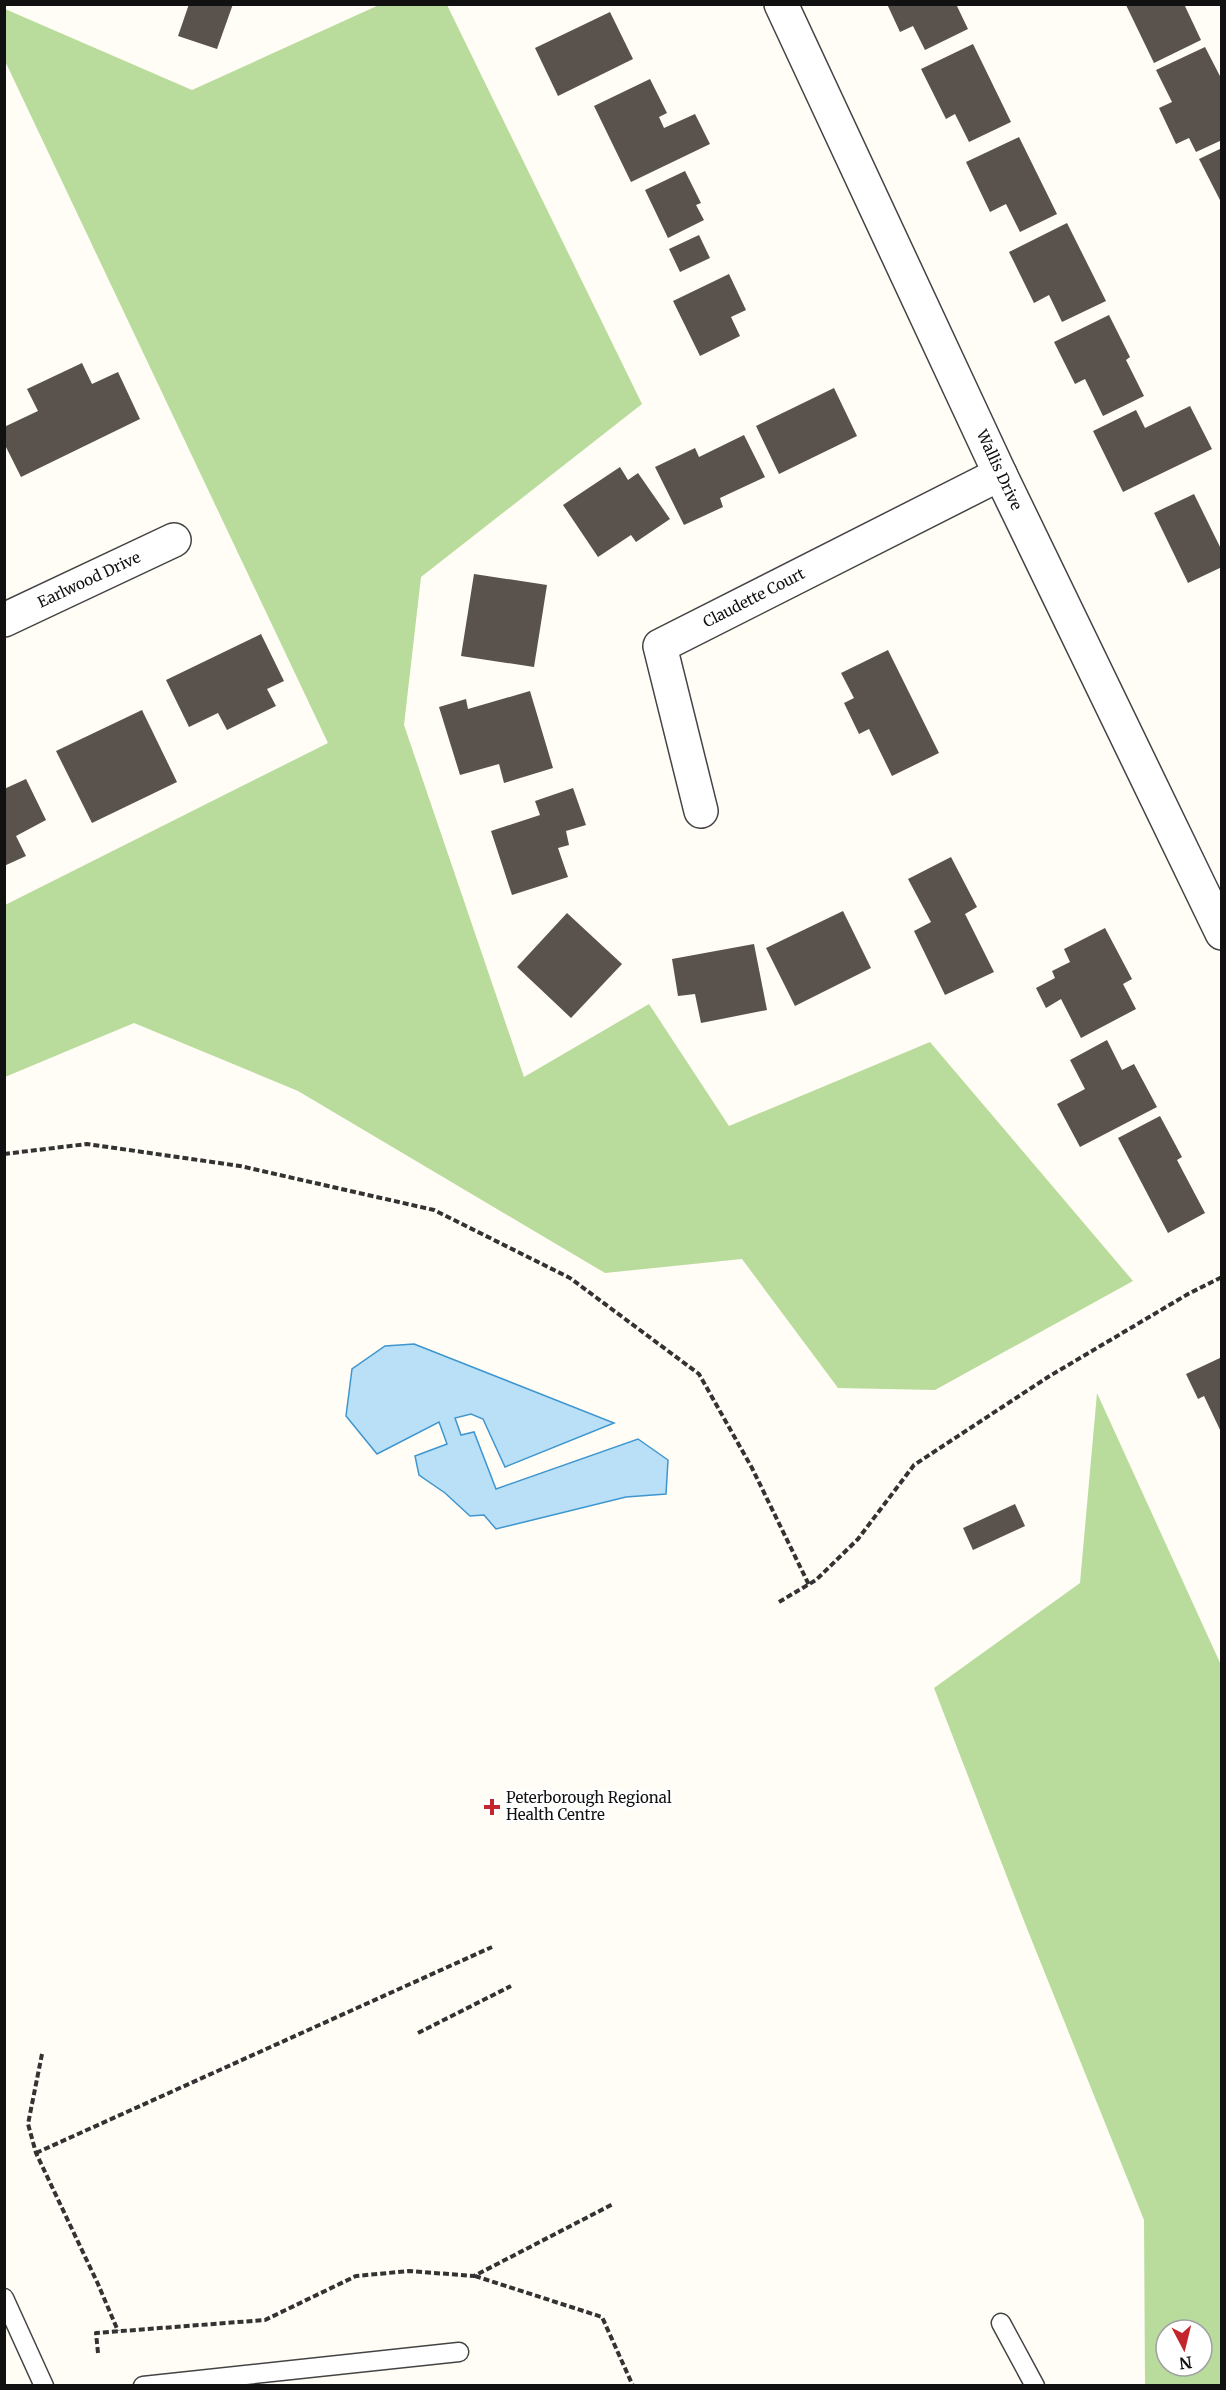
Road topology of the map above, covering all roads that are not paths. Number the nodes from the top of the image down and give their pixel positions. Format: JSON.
{"nodes":[{"id":1,"x":781,"y":4,"type":"edge"},
{"id":2,"x":1000,"y":474,"type":"junction"},
{"id":3,"x":174,"y":540,"type":"dead end"},
{"id":4,"x":4,"y":620,"type":"edge"},
{"id":5,"x":701,"y":811,"type":"dead end"},
{"id":6,"x":1221,"y":933,"type":"edge"},
{"id":7,"x":4,"y":2298,"type":"edge"},
{"id":8,"x":1001,"y":2323,"type":"dead end"},
{"id":9,"x":459,"y":2352,"type":"dead end"},
{"id":10,"x":44,"y":2385,"type":"edge"},
{"id":11,"x":144,"y":2385,"type":"edge"},
{"id":12,"x":1035,"y":2385,"type":"edge"}],
"edges":[{"from":1,"to":2,"type":"street","name":"Wallis Drive"},
{"from":2,"to":5,"type":"street","name":"Claudette Court"},
{"from":2,"to":6,"type":"street","name":"Wallis Drive"},
{"from":3,"to":4,"type":"street","name":"Earlwood Drive"},
{"from":7,"to":10,"type":"lane"},
{"from":8,"to":12,"type":"lane"},
{"from":9,"to":11,"type":"lane"}]}
